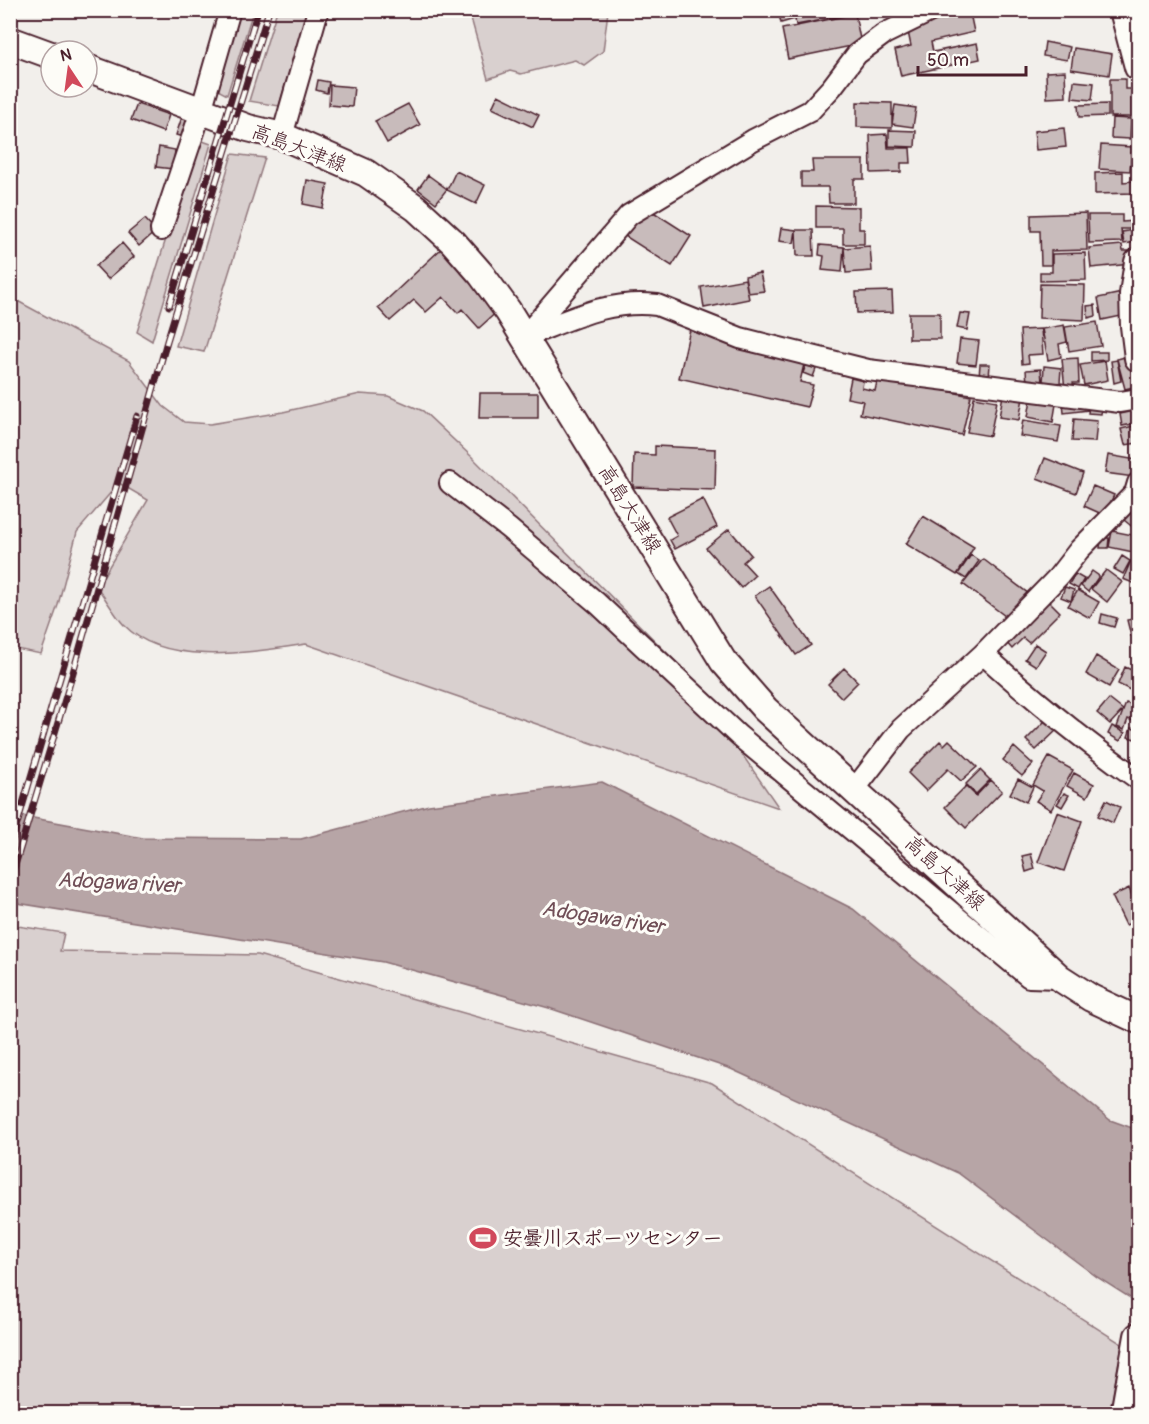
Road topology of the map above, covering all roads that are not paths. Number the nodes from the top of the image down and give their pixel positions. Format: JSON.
{"nodes":[{"id":1,"x":230,"y":10,"type":"edge"},
{"id":2,"x":318,"y":10,"type":"edge"},
{"id":3,"x":933,"y":10,"type":"edge"},
{"id":4,"x":1129,"y":18,"type":"edge"},
{"id":5,"x":10,"y":40,"type":"edge"},
{"id":6,"x":39,"y":51,"type":"edge"},
{"id":7,"x":1138,"y":67,"type":"edge"},
{"id":8,"x":99,"y":73,"type":"edge"},
{"id":9,"x":201,"y":111,"type":"junction"},
{"id":10,"x":282,"y":136,"type":"junction"},
{"id":11,"x":161,"y":230,"type":"dead end"},
{"id":12,"x":1138,"y":262,"type":"edge"},
{"id":13,"x":524,"y":337,"type":"junction"},
{"id":14,"x":1138,"y":358,"type":"edge"},
{"id":15,"x":1138,"y":399,"type":"edge"},
{"id":16,"x":450,"y":483,"type":"dead end"},
{"id":17,"x":1138,"y":483,"type":"edge"},
{"id":18,"x":983,"y":654,"type":"junction"},
{"id":19,"x":1138,"y":779,"type":"edge"},
{"id":20,"x":854,"y":790,"type":"junction"},
{"id":21,"x":1060,"y":978,"type":"junction"},
{"id":22,"x":1138,"y":1020,"type":"edge"},
{"id":23,"x":1138,"y":1336,"type":"edge"},
{"id":24,"x":1124,"y":1413,"type":"edge"}],
"edges":[{"from":1,"to":9,"type":"street"},
{"from":2,"to":10,"type":"street"},
{"from":3,"to":13,"type":"street"},
{"from":4,"to":7,"type":"main road"},
{"from":5,"to":6,"type":"main road"},
{"from":8,"to":9,"type":"main road","name":"高島大津線"},
{"from":9,"to":10,"type":"main road","name":"高島大津線"},
{"from":9,"to":11,"type":"street"},
{"from":10,"to":13,"type":"main road","name":"高島大津線"},
{"from":12,"to":14,"type":"main road"},
{"from":13,"to":15,"type":"street"},
{"from":13,"to":20,"type":"main road","name":"高島大津線"},
{"from":16,"to":21,"type":"street"},
{"from":17,"to":18,"type":"street"},
{"from":18,"to":19,"type":"street"},
{"from":18,"to":20,"type":"street"},
{"from":20,"to":21,"type":"main road","name":"高島大津線"},
{"from":21,"to":22,"type":"main road","name":"高島大津線"},
{"from":23,"to":24,"type":"main road"}]}
